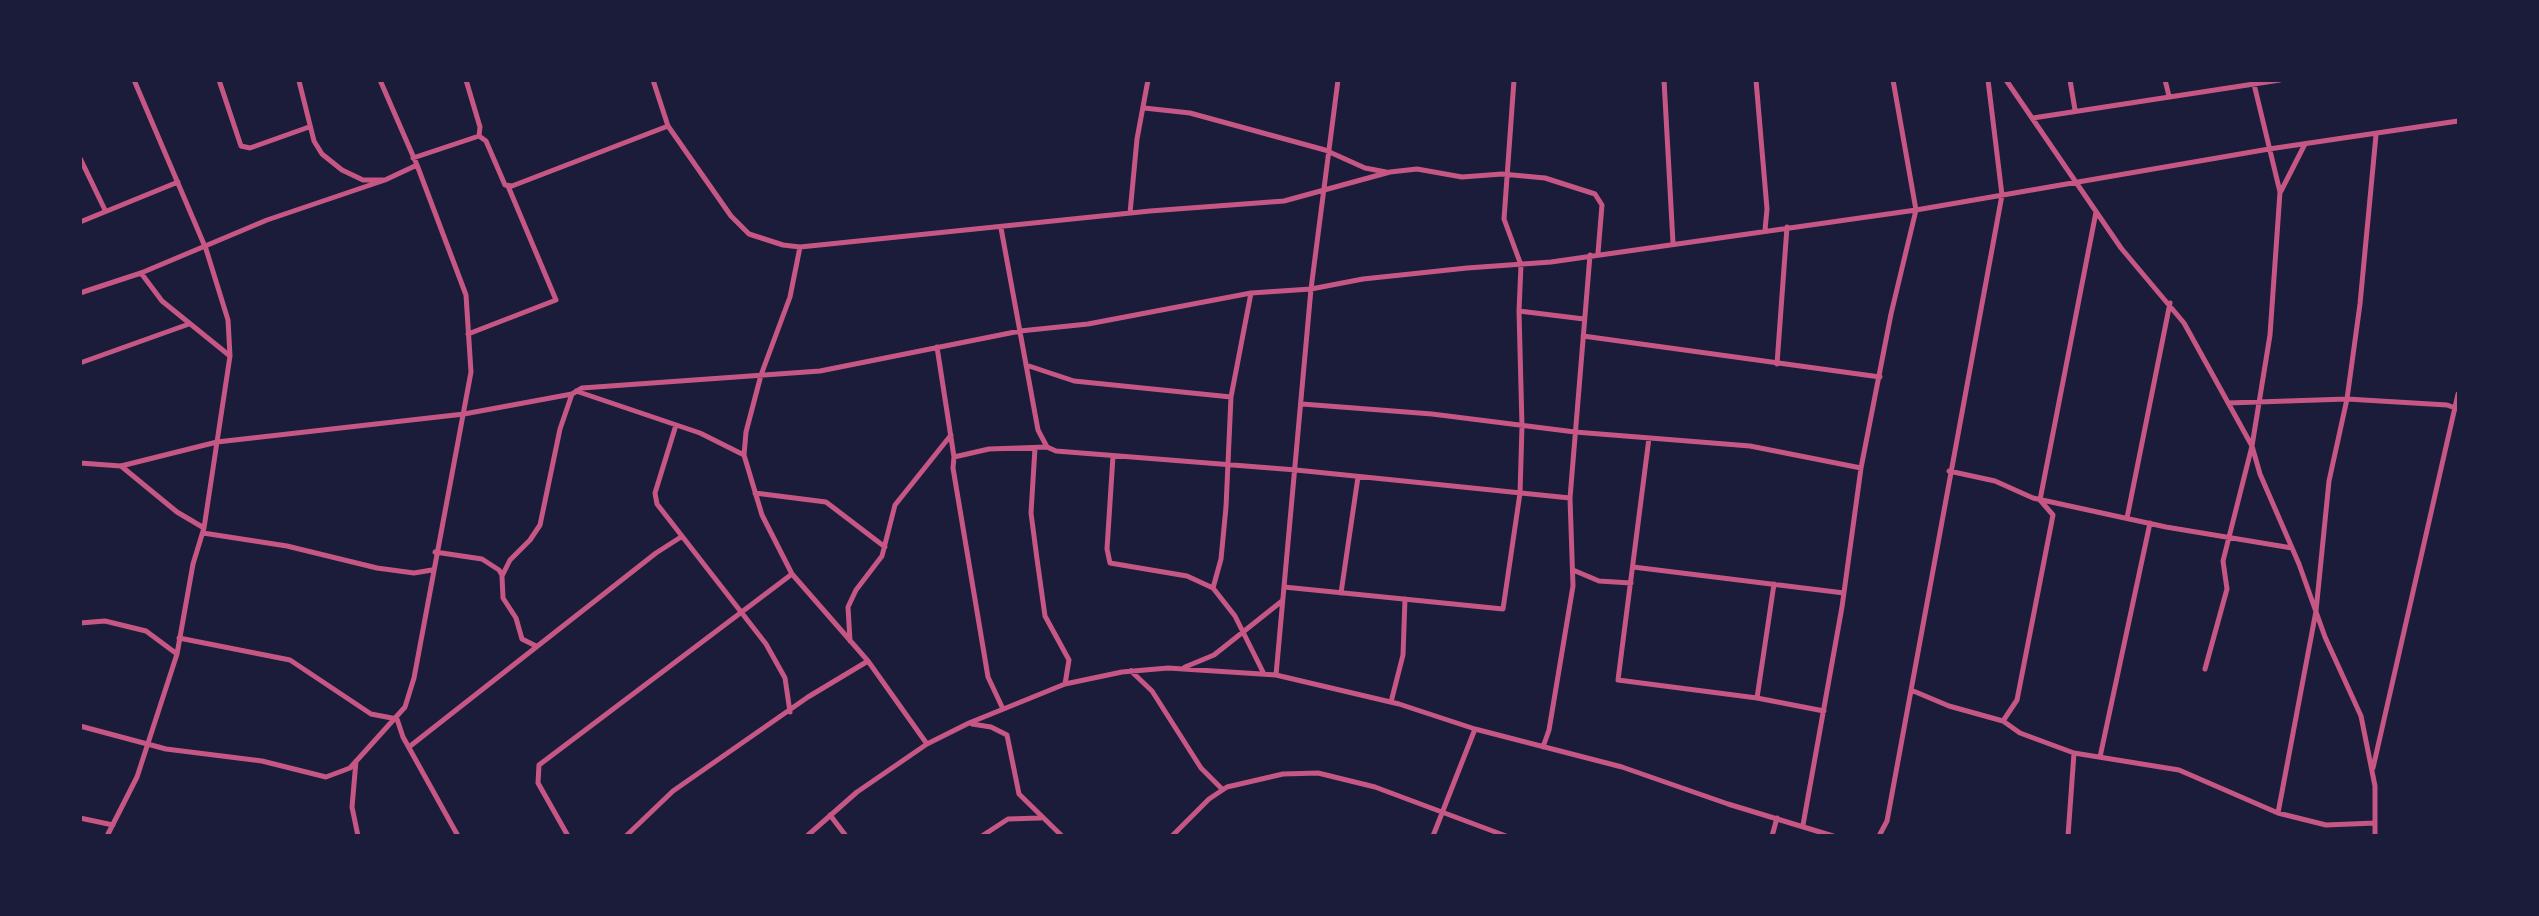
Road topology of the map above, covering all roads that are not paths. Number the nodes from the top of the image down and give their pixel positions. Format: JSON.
{"nodes":[{"id":1,"x":134,"y":80,"type":"edge"},
{"id":2,"x":219,"y":80,"type":"edge"},
{"id":3,"x":380,"y":80,"type":"edge"},
{"id":4,"x":466,"y":80,"type":"edge"},
{"id":5,"x":653,"y":80,"type":"edge"},
{"id":6,"x":1148,"y":80,"type":"edge"},
{"id":7,"x":1338,"y":80,"type":"edge"},
{"id":8,"x":1514,"y":80,"type":"edge"},
{"id":9,"x":1664,"y":80,"type":"edge"},
{"id":10,"x":1756,"y":80,"type":"edge"},
{"id":11,"x":1893,"y":80,"type":"edge"},
{"id":12,"x":1987,"y":80,"type":"edge"},
{"id":13,"x":2006,"y":80,"type":"edge"},
{"id":14,"x":2070,"y":80,"type":"edge"},
{"id":15,"x":2165,"y":80,"type":"edge"},
{"id":16,"x":2280,"y":80,"type":"edge"},
{"id":17,"x":299,"y":81,"type":"edge"},
{"id":18,"x":2254,"y":81,"type":"edge"},
{"id":19,"x":2169,"y":96,"type":"junction"},
{"id":20,"x":1144,"y":108,"type":"junction"},
{"id":21,"x":2076,"y":110,"type":"junction"},
{"id":22,"x":2033,"y":118,"type":"junction"},
{"id":23,"x":2459,"y":121,"type":"edge"},
{"id":24,"x":668,"y":126,"type":"junction"},
{"id":25,"x":309,"y":127,"type":"junction"},
{"id":26,"x":2376,"y":135,"type":"junction"},
{"id":27,"x":479,"y":136,"type":"junction"},
{"id":28,"x":2305,"y":144,"type":"junction"},
{"id":29,"x":2269,"y":149,"type":"junction"},
{"id":30,"x":1328,"y":152,"type":"junction"},
{"id":31,"x":80,"y":158,"type":"edge"},
{"id":32,"x":413,"y":158,"type":"junction"},
{"id":33,"x":417,"y":165,"type":"junction"},
{"id":34,"x":1390,"y":172,"type":"junction"},
{"id":35,"x":1509,"y":175,"type":"junction"},
{"id":36,"x":385,"y":180,"type":"junction"},
{"id":37,"x":178,"y":182,"type":"junction"},
{"id":38,"x":2074,"y":183,"type":"junction"},
{"id":39,"x":508,"y":186,"type":"junction"},
{"id":40,"x":1322,"y":192,"type":"junction"},
{"id":41,"x":2280,"y":192,"type":"junction"},
{"id":42,"x":2002,"y":195,"type":"junction"},
{"id":43,"x":1916,"y":210,"type":"junction"},
{"id":44,"x":105,"y":211,"type":"junction"},
{"id":45,"x":2096,"y":212,"type":"junction"},
{"id":46,"x":1130,"y":213,"type":"junction"},
{"id":47,"x":80,"y":222,"type":"edge"},
{"id":48,"x":1787,"y":227,"type":"junction"},
{"id":49,"x":1001,"y":228,"type":"junction"},
{"id":50,"x":1765,"y":230,"type":"junction"},
{"id":51,"x":1673,"y":243,"type":"junction"},
{"id":52,"x":205,"y":246,"type":"junction"},
{"id":53,"x":800,"y":247,"type":"junction"},
{"id":54,"x":1598,"y":253,"type":"junction"},
{"id":55,"x":1590,"y":255,"type":"junction"},
{"id":56,"x":1521,"y":265,"type":"junction"},
{"id":57,"x":141,"y":272,"type":"junction"},
{"id":58,"x":1311,"y":289,"type":"junction"},
{"id":59,"x":80,"y":293,"type":"edge"},
{"id":60,"x":1251,"y":293,"type":"junction"},
{"id":61,"x":2170,"y":303,"type":"junction"},
{"id":62,"x":1519,"y":311,"type":"junction"},
{"id":63,"x":1584,"y":319,"type":"junction"},
{"id":64,"x":189,"y":324,"type":"junction"},
{"id":65,"x":1020,"y":331,"type":"junction"},
{"id":66,"x":468,"y":334,"type":"junction"},
{"id":67,"x":1583,"y":336,"type":"junction"},
{"id":68,"x":937,"y":347,"type":"junction"},
{"id":69,"x":230,"y":356,"type":"junction"},
{"id":70,"x":80,"y":363,"type":"edge"},
{"id":71,"x":1777,"y":364,"type":"junction"},
{"id":72,"x":1026,"y":365,"type":"junction"},
{"id":73,"x":761,"y":375,"type":"junction"},
{"id":74,"x":1880,"y":377,"type":"junction"},
{"id":75,"x":574,"y":393,"type":"junction"},
{"id":76,"x":2459,"y":394,"type":"edge"},
{"id":77,"x":1231,"y":397,"type":"junction"},
{"id":78,"x":2347,"y":399,"type":"junction"},
{"id":79,"x":2228,"y":403,"type":"junction"},
{"id":80,"x":2260,"y":403,"type":"junction"},
{"id":81,"x":1302,"y":404,"type":"junction"},
{"id":82,"x":2458,"y":408,"type":"edge"},
{"id":83,"x":464,"y":414,"type":"junction"},
{"id":84,"x":676,"y":425,"type":"junction"},
{"id":85,"x":1522,"y":426,"type":"junction"},
{"id":86,"x":1575,"y":432,"type":"junction"},
{"id":87,"x":951,"y":435,"type":"junction"},
{"id":88,"x":1649,"y":438,"type":"junction"},
{"id":89,"x":217,"y":442,"type":"junction"},
{"id":90,"x":2252,"y":446,"type":"junction"},
{"id":91,"x":1047,"y":447,"type":"junction"},
{"id":92,"x":1035,"y":448,"type":"junction"},
{"id":93,"x":744,"y":455,"type":"junction"},
{"id":94,"x":1113,"y":456,"type":"junction"},
{"id":95,"x":954,"y":457,"type":"junction"},
{"id":96,"x":80,"y":463,"type":"edge"},
{"id":97,"x":1227,"y":464,"type":"junction"},
{"id":98,"x":121,"y":466,"type":"junction"},
{"id":99,"x":1861,"y":468,"type":"junction"},
{"id":100,"x":1296,"y":470,"type":"junction"},
{"id":101,"x":1949,"y":471,"type":"junction"},
{"id":102,"x":1358,"y":477,"type":"junction"},
{"id":103,"x":755,"y":493,"type":"junction"},
{"id":104,"x":1520,"y":493,"type":"junction"},
{"id":105,"x":1570,"y":498,"type":"junction"},
{"id":106,"x":2040,"y":500,"type":"junction"},
{"id":107,"x":2127,"y":518,"type":"junction"},
{"id":108,"x":2150,"y":523,"type":"junction"},
{"id":109,"x":203,"y":531,"type":"junction"},
{"id":110,"x":681,"y":537,"type":"junction"},
{"id":111,"x":2228,"y":537,"type":"junction"},
{"id":112,"x":885,"y":547,"type":"junction"},
{"id":113,"x":2292,"y":548,"type":"junction"},
{"id":114,"x":435,"y":552,"type":"junction"},
{"id":115,"x":1633,"y":567,"type":"junction"},
{"id":116,"x":432,"y":570,"type":"junction"},
{"id":117,"x":1573,"y":570,"type":"junction"},
{"id":118,"x":792,"y":574,"type":"junction"},
{"id":119,"x":502,"y":576,"type":"junction"},
{"id":120,"x":1631,"y":583,"type":"junction"},
{"id":121,"x":1774,"y":584,"type":"junction"},
{"id":122,"x":1284,"y":587,"type":"junction"},
{"id":123,"x":1213,"y":588,"type":"junction"},
{"id":124,"x":1341,"y":593,"type":"junction"},
{"id":125,"x":1844,"y":593,"type":"junction"},
{"id":126,"x":1405,"y":599,"type":"junction"},
{"id":127,"x":1282,"y":601,"type":"junction"},
{"id":128,"x":2316,"y":611,"type":"junction"},
{"id":129,"x":743,"y":614,"type":"junction"},
{"id":130,"x":80,"y":623,"type":"edge"},
{"id":131,"x":1243,"y":631,"type":"junction"},
{"id":132,"x":179,"y":638,"type":"junction"},
{"id":133,"x":850,"y":641,"type":"junction"},
{"id":134,"x":536,"y":646,"type":"junction"},
{"id":135,"x":177,"y":654,"type":"junction"},
{"id":136,"x":868,"y":661,"type":"junction"},
{"id":137,"x":1182,"y":668,"type":"junction"},
{"id":138,"x":2205,"y":668,"type":"dead end"},
{"id":139,"x":1131,"y":671,"type":"junction"},
{"id":140,"x":1265,"y":674,"type":"junction"},
{"id":141,"x":1276,"y":675,"type":"junction"},
{"id":142,"x":1065,"y":684,"type":"junction"},
{"id":143,"x":1911,"y":690,"type":"junction"},
{"id":144,"x":1757,"y":698,"type":"junction"},
{"id":145,"x":1391,"y":702,"type":"junction"},
{"id":146,"x":1003,"y":709,"type":"junction"},
{"id":147,"x":1824,"y":711,"type":"junction"},
{"id":148,"x":790,"y":712,"type":"junction"},
{"id":149,"x":397,"y":719,"type":"junction"},
{"id":150,"x":2003,"y":721,"type":"junction"},
{"id":151,"x":969,"y":723,"type":"junction"},
{"id":152,"x":80,"y":726,"type":"edge"},
{"id":153,"x":1475,"y":729,"type":"junction"},
{"id":154,"x":147,"y":744,"type":"junction"},
{"id":155,"x":927,"y":744,"type":"junction"},
{"id":156,"x":410,"y":747,"type":"junction"},
{"id":157,"x":1543,"y":747,"type":"junction"},
{"id":158,"x":2074,"y":753,"type":"junction"},
{"id":159,"x":2100,"y":757,"type":"junction"},
{"id":160,"x":356,"y":761,"type":"junction"},
{"id":161,"x":2372,"y":771,"type":"junction"},
{"id":162,"x":1223,"y":789,"type":"junction"},
{"id":163,"x":1442,"y":809,"type":"junction"},
{"id":164,"x":2278,"y":813,"type":"junction"},
{"id":165,"x":830,"y":815,"type":"junction"},
{"id":166,"x":80,"y":818,"type":"edge"},
{"id":167,"x":1042,"y":818,"type":"junction"},
{"id":168,"x":1777,"y":818,"type":"junction"},
{"id":169,"x":2375,"y":823,"type":"junction"},
{"id":170,"x":113,"y":825,"type":"junction"},
{"id":171,"x":1803,"y":825,"type":"junction"},
{"id":172,"x":107,"y":835,"type":"edge"},
{"id":173,"x":358,"y":835,"type":"edge"},
{"id":174,"x":458,"y":835,"type":"edge"},
{"id":175,"x":568,"y":835,"type":"edge"},
{"id":176,"x":626,"y":835,"type":"edge"},
{"id":177,"x":807,"y":835,"type":"edge"},
{"id":178,"x":846,"y":835,"type":"edge"},
{"id":179,"x":982,"y":835,"type":"edge"},
{"id":180,"x":1062,"y":835,"type":"edge"},
{"id":181,"x":1172,"y":835,"type":"edge"},
{"id":182,"x":1433,"y":835,"type":"edge"},
{"id":183,"x":1506,"y":835,"type":"edge"},
{"id":184,"x":1772,"y":835,"type":"edge"},
{"id":185,"x":1833,"y":835,"type":"edge"},
{"id":186,"x":1879,"y":835,"type":"edge"},
{"id":187,"x":2068,"y":835,"type":"edge"},
{"id":188,"x":2375,"y":835,"type":"edge"}],
"edges":[{"from":1,"to":37,"type":"street"},
{"from":2,"to":25,"type":"street"},
{"from":3,"to":32,"type":"street"},
{"from":4,"to":27,"type":"street"},
{"from":5,"to":24,"type":"street"},
{"from":6,"to":20,"type":"street"},
{"from":7,"to":30,"type":"street"},
{"from":8,"to":35,"type":"street"},
{"from":9,"to":51,"type":"street"},
{"from":10,"to":50,"type":"street"},
{"from":11,"to":43,"type":"street"},
{"from":12,"to":42,"type":"street"},
{"from":13,"to":22,"type":"street"},
{"from":14,"to":21,"type":"street"},
{"from":15,"to":19,"type":"street"},
{"from":16,"to":18,"type":"street"},
{"from":17,"to":25,"type":"street"},
{"from":18,"to":19,"type":"street"},
{"from":18,"to":29,"type":"street"},
{"from":19,"to":21,"type":"street"},
{"from":20,"to":30,"type":"street"},
{"from":20,"to":46,"type":"street"},
{"from":21,"to":22,"type":"street"},
{"from":22,"to":38,"type":"street"},
{"from":23,"to":26,"type":"street"},
{"from":24,"to":39,"type":"street"},
{"from":24,"to":53,"type":"street"},
{"from":25,"to":36,"type":"street"},
{"from":26,"to":28,"type":"street"},
{"from":26,"to":78,"type":"street"},
{"from":27,"to":32,"type":"street"},
{"from":27,"to":39,"type":"street"},
{"from":28,"to":29,"type":"street"},
{"from":28,"to":41,"type":"street"},
{"from":29,"to":38,"type":"street"},
{"from":29,"to":41,"type":"street"},
{"from":30,"to":34,"type":"street"},
{"from":30,"to":40,"type":"street"},
{"from":31,"to":44,"type":"street"},
{"from":32,"to":33,"type":"street"},
{"from":33,"to":36,"type":"street"},
{"from":33,"to":66,"type":"street"},
{"from":34,"to":35,"type":"street"},
{"from":34,"to":40,"type":"street"},
{"from":35,"to":54,"type":"street"},
{"from":35,"to":56,"type":"street"},
{"from":36,"to":52,"type":"street"},
{"from":37,"to":44,"type":"street"},
{"from":37,"to":52,"type":"street"},
{"from":38,"to":42,"type":"street"},
{"from":38,"to":45,"type":"street"},
{"from":39,"to":66,"type":"street"},
{"from":40,"to":46,"type":"street"},
{"from":40,"to":58,"type":"street"},
{"from":41,"to":80,"type":"street"},
{"from":42,"to":43,"type":"street"},
{"from":42,"to":101,"type":"street"},
{"from":43,"to":48,"type":"street"},
{"from":43,"to":74,"type":"street"},
{"from":44,"to":47,"type":"street"},
{"from":45,"to":61,"type":"street"},
{"from":45,"to":106,"type":"street"},
{"from":46,"to":49,"type":"street"},
{"from":48,"to":50,"type":"street"},
{"from":48,"to":71,"type":"street"},
{"from":49,"to":53,"type":"street"},
{"from":49,"to":65,"type":"street"},
{"from":50,"to":51,"type":"street"},
{"from":51,"to":54,"type":"street"},
{"from":52,"to":57,"type":"street"},
{"from":52,"to":69,"type":"street"},
{"from":53,"to":73,"type":"street"},
{"from":54,"to":55,"type":"street"},
{"from":55,"to":56,"type":"street"},
{"from":55,"to":63,"type":"street"},
{"from":56,"to":58,"type":"street"},
{"from":56,"to":62,"type":"street"},
{"from":57,"to":59,"type":"street"},
{"from":57,"to":64,"type":"street"},
{"from":58,"to":60,"type":"street"},
{"from":58,"to":81,"type":"street"},
{"from":60,"to":65,"type":"street"},
{"from":60,"to":77,"type":"street"},
{"from":61,"to":79,"type":"street"},
{"from":61,"to":107,"type":"street"},
{"from":62,"to":63,"type":"street"},
{"from":62,"to":85,"type":"street"},
{"from":63,"to":67,"type":"street"},
{"from":64,"to":69,"type":"street"},
{"from":64,"to":70,"type":"street"},
{"from":65,"to":68,"type":"street"},
{"from":65,"to":72,"type":"street"},
{"from":66,"to":83,"type":"street"},
{"from":67,"to":71,"type":"street"},
{"from":67,"to":86,"type":"street"},
{"from":68,"to":73,"type":"street"},
{"from":68,"to":87,"type":"street"},
{"from":69,"to":89,"type":"street"},
{"from":71,"to":74,"type":"street"},
{"from":72,"to":77,"type":"street"},
{"from":72,"to":91,"type":"street"},
{"from":73,"to":75,"type":"street"},
{"from":73,"to":93,"type":"street"},
{"from":74,"to":99,"type":"street"},
{"from":75,"to":83,"type":"street"},
{"from":75,"to":84,"type":"street"},
{"from":75,"to":119,"type":"street"},
{"from":76,"to":82,"type":"street"},
{"from":77,"to":97,"type":"street"},
{"from":78,"to":80,"type":"street"},
{"from":78,"to":82,"type":"street"},
{"from":78,"to":128,"type":"street"},
{"from":79,"to":80,"type":"street"},
{"from":79,"to":90,"type":"street"},
{"from":80,"to":90,"type":"street"},
{"from":81,"to":85,"type":"street"},
{"from":81,"to":100,"type":"street"},
{"from":82,"to":161,"type":"street"},
{"from":83,"to":89,"type":"street"},
{"from":83,"to":114,"type":"street"},
{"from":84,"to":93,"type":"street"},
{"from":84,"to":110,"type":"street"},
{"from":85,"to":86,"type":"street"},
{"from":85,"to":104,"type":"street"},
{"from":86,"to":88,"type":"street"},
{"from":86,"to":105,"type":"street"},
{"from":87,"to":95,"type":"street"},
{"from":87,"to":112,"type":"street"},
{"from":88,"to":99,"type":"street"},
{"from":88,"to":115,"type":"street"},
{"from":89,"to":98,"type":"street"},
{"from":89,"to":109,"type":"street"},
{"from":90,"to":111,"type":"street"},
{"from":90,"to":113,"type":"street"},
{"from":91,"to":92,"type":"street"},
{"from":91,"to":94,"type":"street"},
{"from":92,"to":95,"type":"street"},
{"from":92,"to":142,"type":"street"},
{"from":93,"to":103,"type":"street"},
{"from":94,"to":97,"type":"street"},
{"from":94,"to":123,"type":"street"},
{"from":95,"to":146,"type":"street"},
{"from":96,"to":98,"type":"street"},
{"from":97,"to":100,"type":"street"},
{"from":97,"to":123,"type":"street"},
{"from":98,"to":109,"type":"street"},
{"from":99,"to":125,"type":"street"},
{"from":100,"to":102,"type":"street"},
{"from":100,"to":122,"type":"street"},
{"from":101,"to":106,"type":"street"},
{"from":101,"to":143,"type":"street"},
{"from":102,"to":104,"type":"street"},
{"from":102,"to":124,"type":"street"},
{"from":103,"to":112,"type":"street"},
{"from":103,"to":118,"type":"street"},
{"from":104,"to":105,"type":"street"},
{"from":104,"to":126,"type":"street"},
{"from":105,"to":117,"type":"street"},
{"from":106,"to":107,"type":"street"},
{"from":106,"to":150,"type":"street"},
{"from":107,"to":108,"type":"street"},
{"from":108,"to":111,"type":"street"},
{"from":108,"to":159,"type":"street"},
{"from":109,"to":116,"type":"street"},
{"from":109,"to":132,"type":"street"},
{"from":110,"to":129,"type":"street"},
{"from":110,"to":134,"type":"street"},
{"from":111,"to":113,"type":"street"},
{"from":111,"to":138,"type":"street"},
{"from":112,"to":133,"type":"street"},
{"from":113,"to":128,"type":"street"},
{"from":114,"to":116,"type":"street"},
{"from":114,"to":119,"type":"street"},
{"from":115,"to":120,"type":"street"},
{"from":115,"to":121,"type":"street"},
{"from":116,"to":149,"type":"street"},
{"from":117,"to":120,"type":"street"},
{"from":117,"to":157,"type":"street"},
{"from":118,"to":129,"type":"street"},
{"from":118,"to":133,"type":"street"},
{"from":119,"to":134,"type":"street"},
{"from":120,"to":144,"type":"street"},
{"from":121,"to":125,"type":"street"},
{"from":121,"to":144,"type":"street"},
{"from":122,"to":124,"type":"street"},
{"from":122,"to":127,"type":"street"},
{"from":123,"to":131,"type":"street"},
{"from":124,"to":126,"type":"street"},
{"from":125,"to":147,"type":"street"},
{"from":126,"to":145,"type":"street"},
{"from":127,"to":131,"type":"street"},
{"from":127,"to":141,"type":"street"},
{"from":128,"to":161,"type":"street"},
{"from":128,"to":164,"type":"street"},
{"from":129,"to":148,"type":"street"},
{"from":129,"to":175,"type":"street"},
{"from":130,"to":135,"type":"street"},
{"from":131,"to":137,"type":"street"},
{"from":131,"to":140,"type":"street"},
{"from":132,"to":135,"type":"street"},
{"from":132,"to":149,"type":"street"},
{"from":133,"to":136,"type":"street"},
{"from":134,"to":156,"type":"street"},
{"from":135,"to":154,"type":"street"},
{"from":136,"to":148,"type":"street"},
{"from":136,"to":155,"type":"street"},
{"from":137,"to":139,"type":"street"},
{"from":137,"to":140,"type":"street"},
{"from":139,"to":142,"type":"street"},
{"from":139,"to":162,"type":"street"},
{"from":140,"to":141,"type":"street"},
{"from":141,"to":145,"type":"street"},
{"from":142,"to":146,"type":"street"},
{"from":143,"to":150,"type":"street"},
{"from":143,"to":186,"type":"street"},
{"from":144,"to":147,"type":"street"},
{"from":145,"to":153,"type":"street"},
{"from":146,"to":151,"type":"street"},
{"from":147,"to":171,"type":"street"},
{"from":148,"to":176,"type":"street"},
{"from":149,"to":156,"type":"street"},
{"from":149,"to":160,"type":"street"},
{"from":150,"to":158,"type":"street"},
{"from":151,"to":155,"type":"street"},
{"from":151,"to":167,"type":"street"},
{"from":152,"to":154,"type":"street"},
{"from":153,"to":157,"type":"street"},
{"from":153,"to":163,"type":"street"},
{"from":154,"to":160,"type":"street"},
{"from":154,"to":170,"type":"street"},
{"from":155,"to":165,"type":"street"},
{"from":156,"to":174,"type":"street"},
{"from":157,"to":168,"type":"street"},
{"from":158,"to":159,"type":"street"},
{"from":158,"to":187,"type":"street"},
{"from":159,"to":164,"type":"street"},
{"from":160,"to":173,"type":"street"},
{"from":161,"to":169,"type":"street"},
{"from":162,"to":163,"type":"street"},
{"from":162,"to":181,"type":"street"},
{"from":163,"to":182,"type":"street"},
{"from":163,"to":183,"type":"street"},
{"from":164,"to":169,"type":"street"},
{"from":165,"to":177,"type":"street"},
{"from":165,"to":178,"type":"street"},
{"from":166,"to":170,"type":"street"},
{"from":167,"to":179,"type":"street"},
{"from":167,"to":180,"type":"street"},
{"from":168,"to":171,"type":"street"},
{"from":168,"to":184,"type":"street"},
{"from":169,"to":188,"type":"street"},
{"from":170,"to":172,"type":"street"},
{"from":171,"to":185,"type":"street"}]}
